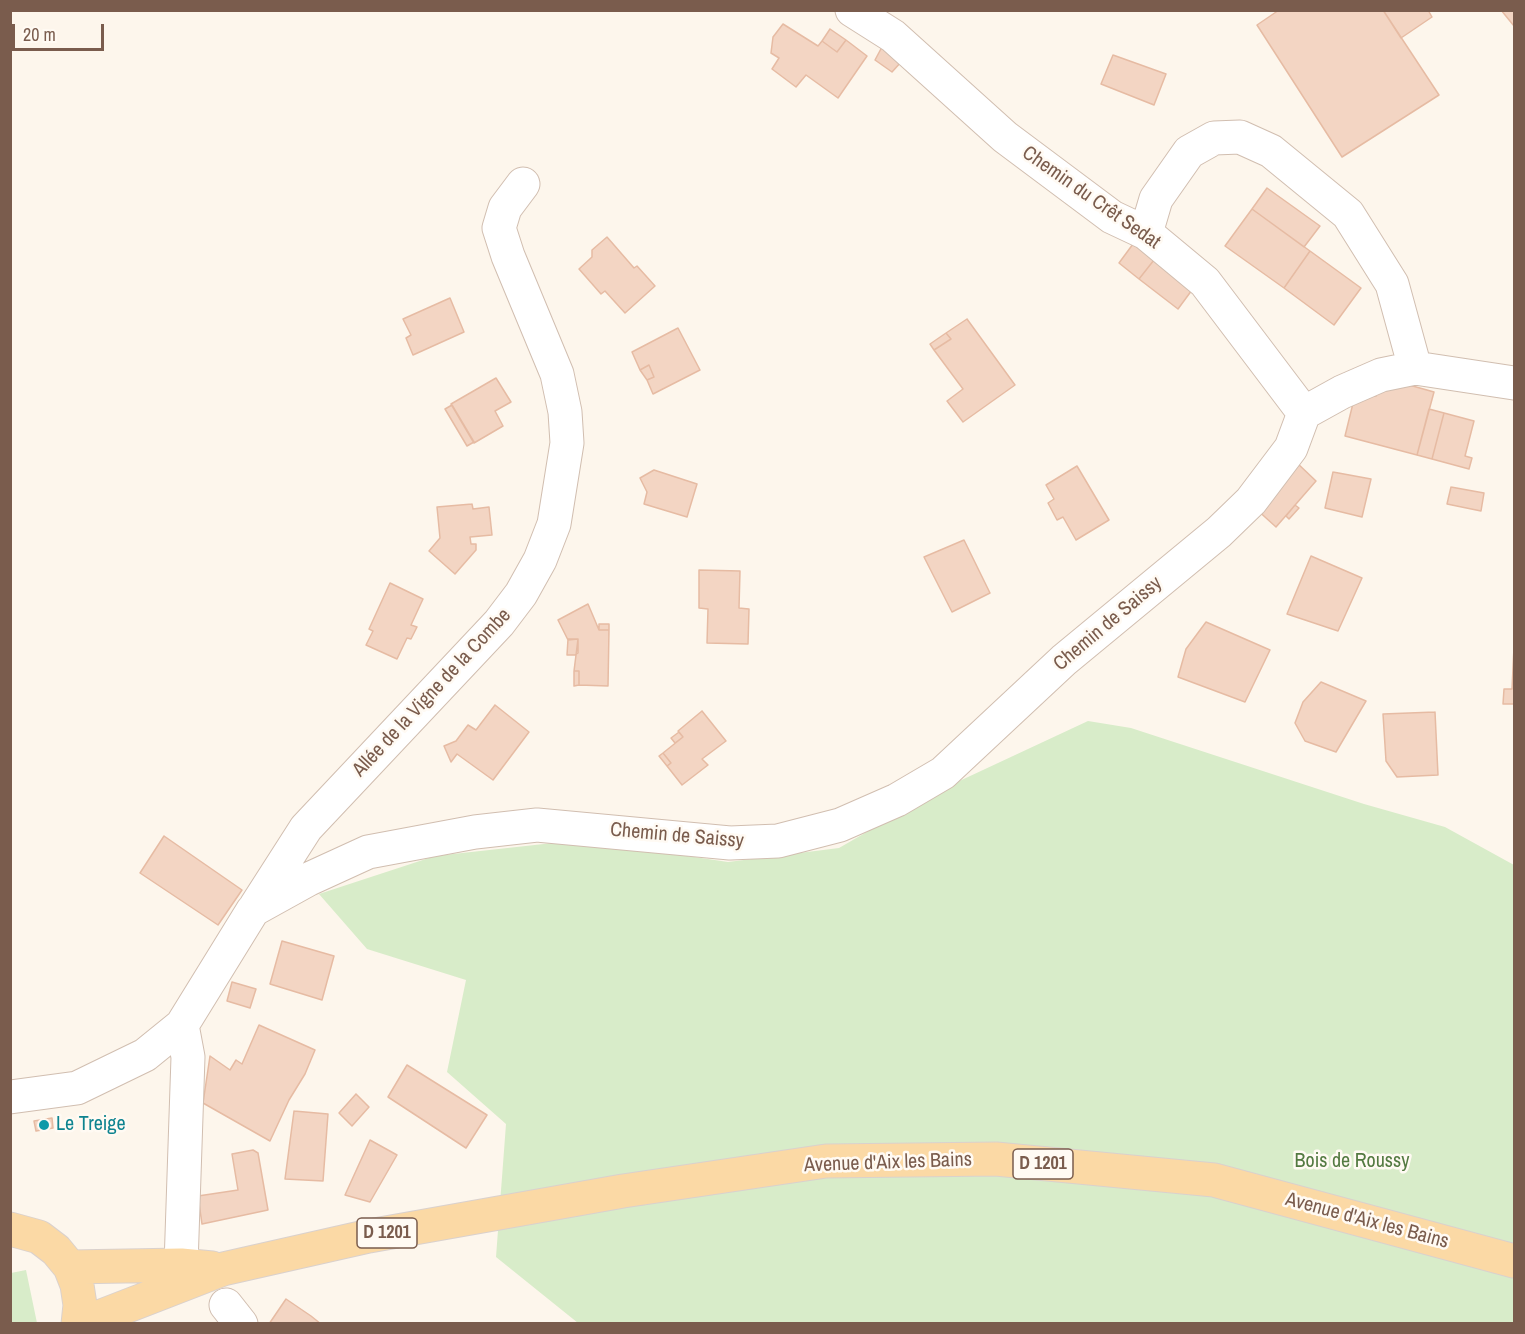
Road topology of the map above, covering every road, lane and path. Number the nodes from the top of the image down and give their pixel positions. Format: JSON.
{"nodes":[{"id":1,"x":852,"y":10,"type":"edge"},
{"id":2,"x":523,"y":184,"type":"dead end"},
{"id":3,"x":1146,"y":233,"type":"junction"},
{"id":4,"x":1415,"y":368,"type":"junction"},
{"id":5,"x":1515,"y":383,"type":"edge"},
{"id":6,"x":1304,"y":413,"type":"junction"},
{"id":7,"x":253,"y":910,"type":"junction"},
{"id":8,"x":182,"y":1025,"type":"junction"},
{"id":9,"x":10,"y":1097,"type":"edge"},
{"id":10,"x":13,"y":1227,"type":"edge"},
{"id":11,"x":1515,"y":1261,"type":"edge"},
{"id":12,"x":181,"y":1265,"type":"junction"},
{"id":13,"x":70,"y":1267,"type":"junction"},
{"id":14,"x":223,"y":1269,"type":"junction"},
{"id":15,"x":79,"y":1323,"type":"edge"}],
"edges":[{"from":1,"to":3,"type":"street","name":"Chemin du Crêt Sedat"},
{"from":2,"to":7,"type":"street","name":"Allée de la Vigne de la Combe"},
{"from":3,"to":4,"type":"street"},
{"from":3,"to":6,"type":"street","name":"Chemin du Crêt Sedat"},
{"from":4,"to":5,"type":"street"},
{"from":4,"to":6,"type":"street"},
{"from":6,"to":7,"type":"street","name":"Chemin de Saissy"},
{"from":7,"to":8,"type":"street"},
{"from":8,"to":9,"type":"street"},
{"from":8,"to":12,"type":"street"},
{"from":10,"to":13,"type":"main road"},
{"from":11,"to":14,"type":"main road","name":"Avenue d'Aix les Bains","number":"D 1201"},
{"from":12,"to":13,"type":"main road","number":"D 1201"},
{"from":12,"to":14,"type":"main road","number":"D 1201"},
{"from":13,"to":15,"type":"main road"},
{"from":14,"to":15,"type":"main road","number":"D 1201"}]}
